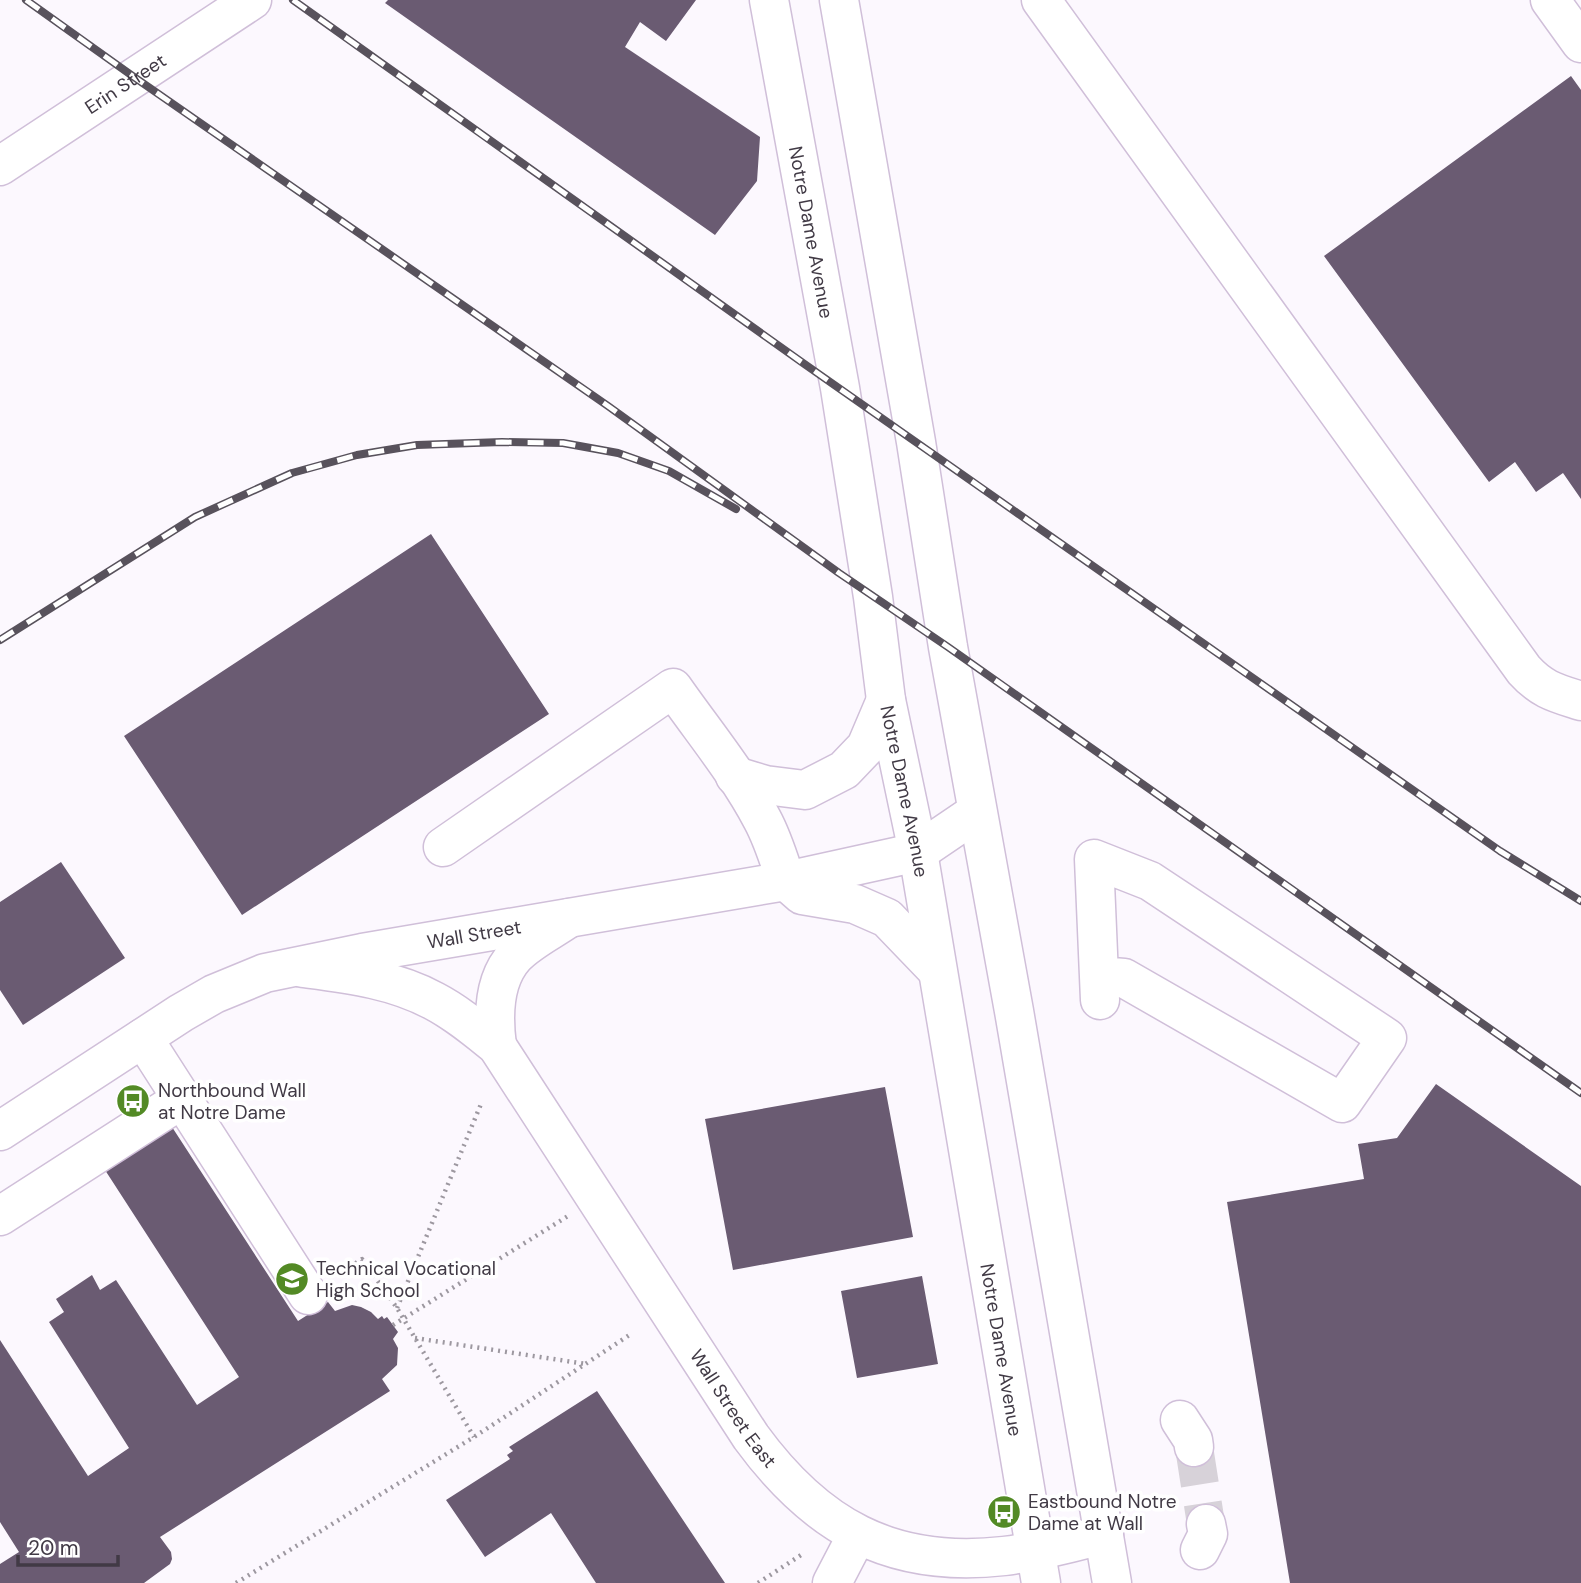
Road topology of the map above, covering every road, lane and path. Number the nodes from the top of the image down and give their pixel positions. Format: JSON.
{"nodes":[{"id":1,"x":253,"y":0,"type":"edge"},
{"id":2,"x":769,"y":0,"type":"edge"},
{"id":3,"x":839,"y":0,"type":"edge"},
{"id":4,"x":1041,"y":0,"type":"edge"},
{"id":5,"x":1550,"y":0,"type":"edge"},
{"id":6,"x":1581,"y":43,"type":"edge"},
{"id":7,"x":0,"y":166,"type":"edge"},
{"id":8,"x":887,"y":701,"type":"junction"},
{"id":9,"x":1581,"y":701,"type":"edge"},
{"id":10,"x":735,"y":776,"type":"junction"},
{"id":11,"x":977,"y":812,"type":"junction"},
{"id":12,"x":443,"y":847,"type":"dead end"},
{"id":13,"x":918,"y":852,"type":"junction"},
{"id":14,"x":786,"y":881,"type":"junction"},
{"id":15,"x":569,"y":918,"type":"junction"},
{"id":16,"x":290,"y":966,"type":"junction"},
{"id":17,"x":937,"y":970,"type":"junction"},
{"id":18,"x":1099,"y":988,"type":"joint"},
{"id":19,"x":143,"y":1038,"type":"junction"},
{"id":20,"x":497,"y":1046,"type":"junction"},
{"id":21,"x":182,"y":1099,"type":"junction"},
{"id":22,"x":481,"y":1104,"type":"dead end"},
{"id":23,"x":0,"y":1132,"type":"edge"},
{"id":24,"x":597,"y":1198,"type":"junction"},
{"id":25,"x":0,"y":1216,"type":"edge"},
{"id":26,"x":308,"y":1295,"type":"joint"},
{"id":27,"x":397,"y":1308,"type":"junction"},
{"id":28,"x":402,"y":1320,"type":"junction"},
{"id":29,"x":393,"y":1325,"type":"dead end"},
{"id":30,"x":631,"y":1334,"type":"dead end"},
{"id":31,"x":414,"y":1338,"type":"junction"},
{"id":32,"x":587,"y":1364,"type":"junction"},
{"id":33,"x":474,"y":1437,"type":"junction"},
{"id":34,"x":857,"y":1535,"type":"junction"},
{"id":35,"x":1104,"y":1535,"type":"junction"},
{"id":36,"x":801,"y":1555,"type":"dead end"},
{"id":37,"x":1039,"y":1567,"type":"edge"},
{"id":38,"x":236,"y":1583,"type":"edge"},
{"id":39,"x":758,"y":1583,"type":"edge"},
{"id":40,"x":832,"y":1583,"type":"edge"},
{"id":41,"x":1112,"y":1583,"type":"edge"}],
"edges":[{"from":1,"to":7,"type":"main road","name":"Erin Street"},
{"from":2,"to":8,"type":"main road","name":"Notre Dame Avenue"},
{"from":3,"to":11,"type":"main road"},
{"from":4,"to":9,"type":"main road"},
{"from":5,"to":6,"type":"main road"},
{"from":8,"to":10,"type":"main road"},
{"from":8,"to":13,"type":"main road","name":"Notre Dame Avenue"},
{"from":10,"to":12,"type":"main road"},
{"from":10,"to":14,"type":"main road"},
{"from":11,"to":13,"type":"main road","name":"Wall Street"},
{"from":11,"to":35,"type":"main road"},
{"from":13,"to":14,"type":"main road","name":"Wall Street"},
{"from":13,"to":17,"type":"main road","name":"Notre Dame Avenue"},
{"from":14,"to":15,"type":"main road","name":"Wall Street"},
{"from":14,"to":17,"type":"main road"},
{"from":15,"to":16,"type":"main road","name":"Wall Street"},
{"from":15,"to":20,"type":"main road"},
{"from":16,"to":19,"type":"main road","name":"Wall Street"},
{"from":16,"to":20,"type":"main road"},
{"from":17,"to":37,"type":"main road","name":"Notre Dame Avenue"},
{"from":18,"to":18,"type":"main road"},
{"from":19,"to":21,"type":"main road"},
{"from":19,"to":23,"type":"main road","name":"Wall Street"},
{"from":20,"to":24,"type":"main road","name":"Wall Street East"},
{"from":21,"to":25,"type":"main road"},
{"from":21,"to":26,"type":"main road"},
{"from":22,"to":27,"type":"path"},
{"from":24,"to":28,"type":"path"},
{"from":24,"to":34,"type":"main road","name":"Wall Street East"},
{"from":26,"to":27,"type":"path"},
{"from":27,"to":28,"type":"path"},
{"from":28,"to":29,"type":"path"},
{"from":28,"to":31,"type":"path"},
{"from":30,"to":32,"type":"path"},
{"from":31,"to":32,"type":"path"},
{"from":31,"to":33,"type":"path"},
{"from":32,"to":33,"type":"path"},
{"from":33,"to":38,"type":"path"},
{"from":34,"to":37,"type":"main road","name":"Wall Street East"},
{"from":34,"to":40,"type":"main road"},
{"from":35,"to":37,"type":"main road","name":"Wall Street East"},
{"from":35,"to":41,"type":"main road"},
{"from":36,"to":39,"type":"path"}]}
